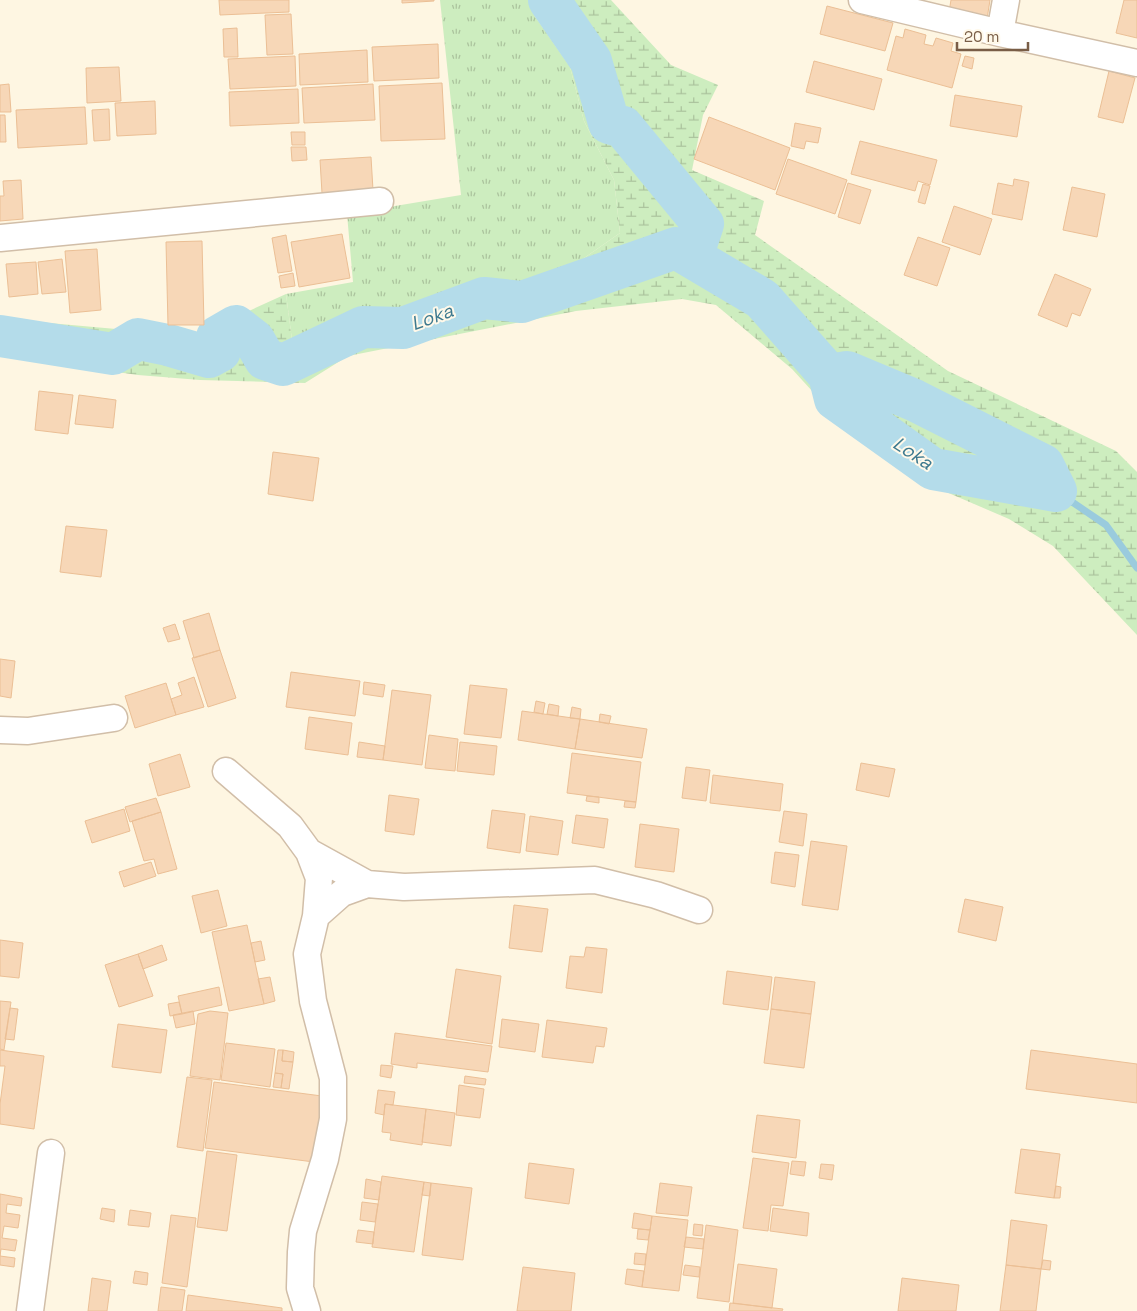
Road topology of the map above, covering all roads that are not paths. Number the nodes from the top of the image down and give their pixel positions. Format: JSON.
{"nodes":[{"id":1,"x":862,"y":0,"type":"edge"},
{"id":2,"x":1006,"y":0,"type":"edge"},
{"id":3,"x":1000,"y":33,"type":"junction"},
{"id":4,"x":1137,"y":63,"type":"edge"},
{"id":5,"x":380,"y":201,"type":"dead end"},
{"id":6,"x":0,"y":238,"type":"edge"},
{"id":7,"x":114,"y":718,"type":"dead end"},
{"id":8,"x":0,"y":730,"type":"edge"},
{"id":9,"x":226,"y":771,"type":"dead end"},
{"id":10,"x":309,"y":852,"type":"junction"},
{"id":11,"x":366,"y":884,"type":"junction"},
{"id":12,"x":699,"y":910,"type":"dead end"},
{"id":13,"x":316,"y":916,"type":"junction"},
{"id":14,"x":51,"y":1153,"type":"dead end"},
{"id":15,"x":30,"y":1311,"type":"edge"},
{"id":16,"x":307,"y":1311,"type":"edge"}],
"edges":[{"from":1,"to":3,"type":"street"},
{"from":2,"to":3,"type":"street"},
{"from":3,"to":4,"type":"street"},
{"from":5,"to":6,"type":"street"},
{"from":7,"to":8,"type":"street"},
{"from":9,"to":10,"type":"street"},
{"from":10,"to":11,"type":"street"},
{"from":10,"to":13,"type":"street"},
{"from":11,"to":12,"type":"street"},
{"from":11,"to":13,"type":"street"},
{"from":13,"to":16,"type":"street"},
{"from":14,"to":15,"type":"street"}]}
